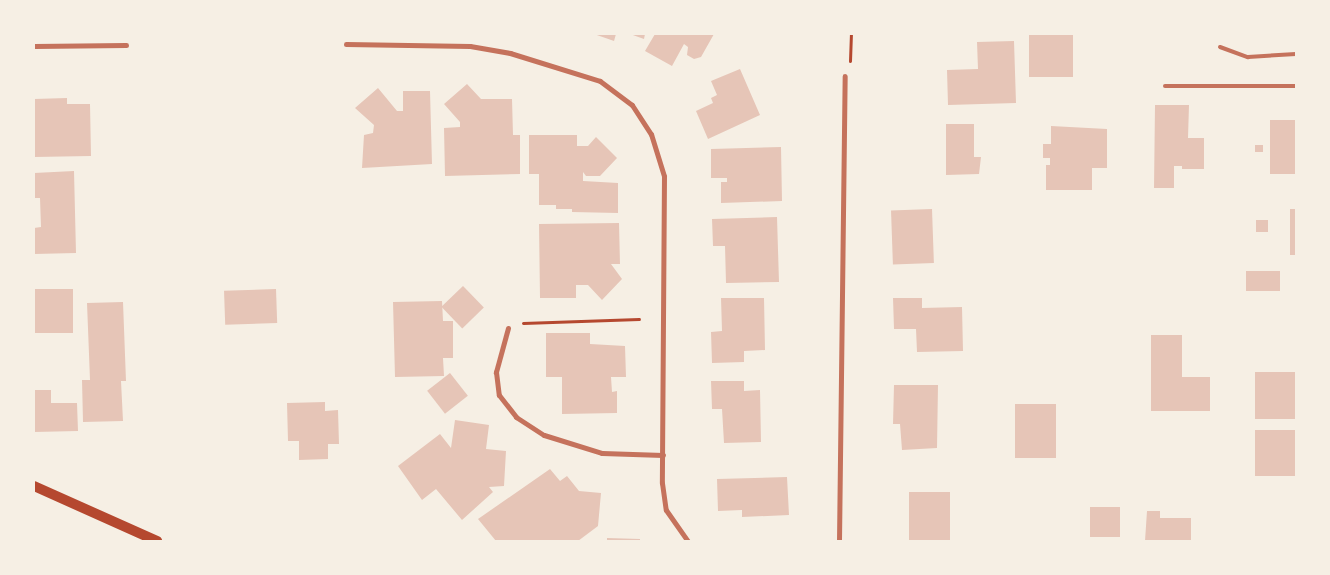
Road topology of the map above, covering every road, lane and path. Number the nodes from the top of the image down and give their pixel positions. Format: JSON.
{"nodes":[{"id":1,"x":851,"y":34,"type":"edge"},
{"id":2,"x":346,"y":44,"type":"dead end"},
{"id":3,"x":126,"y":45,"type":"dead end"},
{"id":4,"x":34,"y":46,"type":"edge"},
{"id":5,"x":1220,"y":47,"type":"dead end"},
{"id":6,"x":1296,"y":54,"type":"edge"},
{"id":7,"x":844,"y":76,"type":"joint"},
{"id":8,"x":1165,"y":86,"type":"dead end"},
{"id":9,"x":1296,"y":86,"type":"edge"},
{"id":10,"x":639,"y":319,"type":"dead end"},
{"id":11,"x":508,"y":328,"type":"joint"},
{"id":12,"x":662,"y":455,"type":"junction"},
{"id":13,"x":34,"y":486,"type":"edge"},
{"id":14,"x":157,"y":541,"type":"edge"},
{"id":15,"x":688,"y":541,"type":"edge"},
{"id":16,"x":839,"y":541,"type":"edge"}],
"edges":[{"from":1,"to":7,"type":"path"},
{"from":2,"to":12,"type":"street"},
{"from":3,"to":4,"type":"street"},
{"from":5,"to":6,"type":"lane"},
{"from":7,"to":16,"type":"street"},
{"from":8,"to":9,"type":"lane"},
{"from":10,"to":11,"type":"path"},
{"from":11,"to":12,"type":"street"},
{"from":12,"to":15,"type":"street"},
{"from":13,"to":14,"type":"main road"}]}
